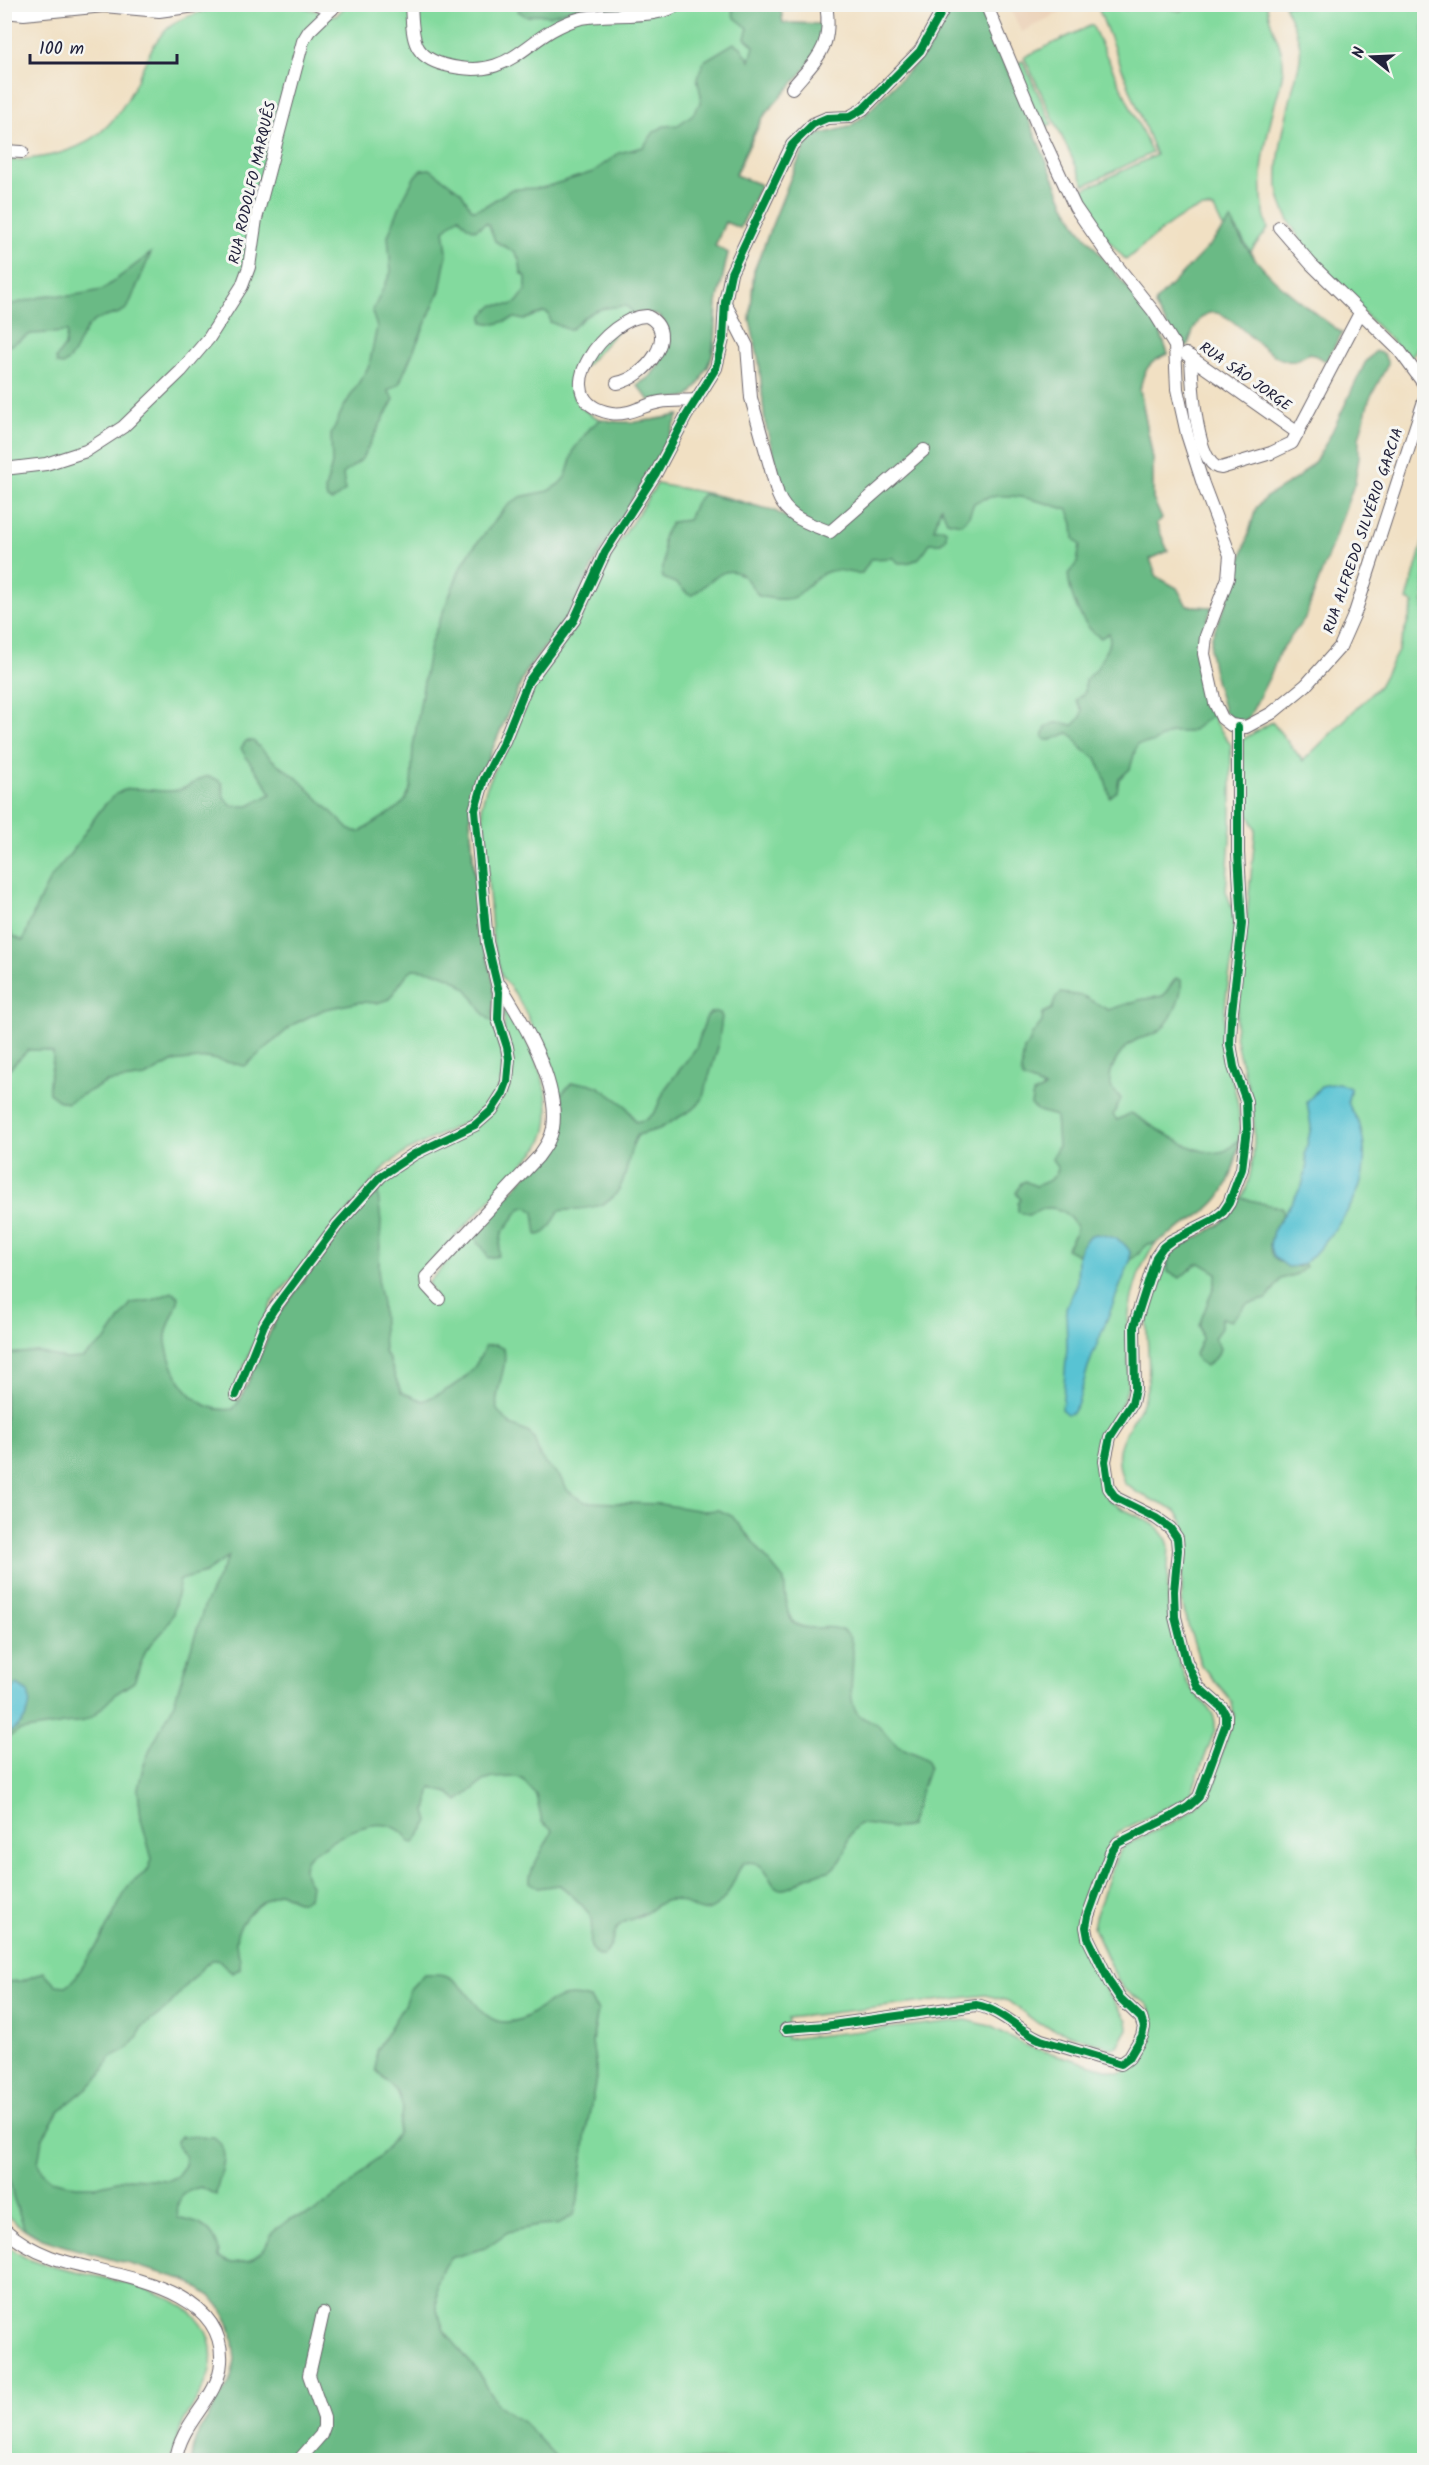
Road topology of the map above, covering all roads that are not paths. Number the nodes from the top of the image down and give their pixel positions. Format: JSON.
{"nodes":[{"id":1,"x":210,"y":4,"type":"edge"},
{"id":2,"x":317,"y":4,"type":"edge"},
{"id":3,"x":346,"y":4,"type":"edge"},
{"id":4,"x":411,"y":4,"type":"edge"},
{"id":5,"x":678,"y":4,"type":"edge"},
{"id":6,"x":826,"y":4,"type":"edge"},
{"id":7,"x":946,"y":4,"type":"edge"},
{"id":8,"x":986,"y":4,"type":"edge"},
{"id":9,"x":335,"y":7,"type":"edge"},
{"id":10,"x":4,"y":12,"type":"edge"},
{"id":11,"x":792,"y":88,"type":"dead end"},
{"id":12,"x":4,"y":151,"type":"edge"},
{"id":13,"x":22,"y":152,"type":"dead end"},
{"id":14,"x":1279,"y":227,"type":"dead end"},
{"id":15,"x":725,"y":302,"type":"junction"},
{"id":16,"x":1359,"y":313,"type":"junction"},
{"id":17,"x":1175,"y":346,"type":"junction"},
{"id":18,"x":1191,"y":357,"type":"junction"},
{"id":19,"x":617,"y":383,"type":"dead end"},
{"id":20,"x":1425,"y":384,"type":"edge"},
{"id":21,"x":697,"y":400,"type":"junction"},
{"id":22,"x":1425,"y":401,"type":"edge"},
{"id":23,"x":1298,"y":433,"type":"junction"},
{"id":24,"x":924,"y":450,"type":"dead end"},
{"id":25,"x":4,"y":468,"type":"edge"},
{"id":26,"x":1238,"y":727,"type":"junction"},
{"id":27,"x":497,"y":981,"type":"junction"},
{"id":28,"x":439,"y":1299,"type":"dead end"},
{"id":29,"x":236,"y":1395,"type":"dead end"},
{"id":30,"x":786,"y":2029,"type":"dead end"},
{"id":31,"x":4,"y":2229,"type":"edge"},
{"id":32,"x":323,"y":2313,"type":"dead end"},
{"id":33,"x":176,"y":2460,"type":"edge"},
{"id":34,"x":299,"y":2460,"type":"edge"}],
"edges":[{"from":1,"to":10,"type":"street"},
{"from":2,"to":9,"type":"street"},
{"from":3,"to":9,"type":"street"},
{"from":4,"to":5,"type":"street"},
{"from":6,"to":11,"type":"street"},
{"from":7,"to":15,"type":"street"},
{"from":8,"to":17,"type":"street"},
{"from":9,"to":25,"type":"street","name":"RUA RODOLFO MARQUÊS"},
{"from":12,"to":13,"type":"street"},
{"from":14,"to":16,"type":"street"},
{"from":15,"to":21,"type":"street"},
{"from":15,"to":24,"type":"street"},
{"from":16,"to":20,"type":"street"},
{"from":16,"to":23,"type":"street"},
{"from":17,"to":18,"type":"street","name":"RUA SÃO JORGE"},
{"from":17,"to":26,"type":"street"},
{"from":18,"to":23,"type":"street","name":"RUA SÃO JORGE"},
{"from":18,"to":23,"type":"street"},
{"from":19,"to":21,"type":"street"},
{"from":21,"to":27,"type":"street"},
{"from":22,"to":26,"type":"street","name":"RUA ALFREDO SILVÉRIO GARCIA"},
{"from":26,"to":30,"type":"street"},
{"from":27,"to":28,"type":"street"},
{"from":27,"to":29,"type":"street"},
{"from":31,"to":33,"type":"street"},
{"from":32,"to":34,"type":"street"}]}
